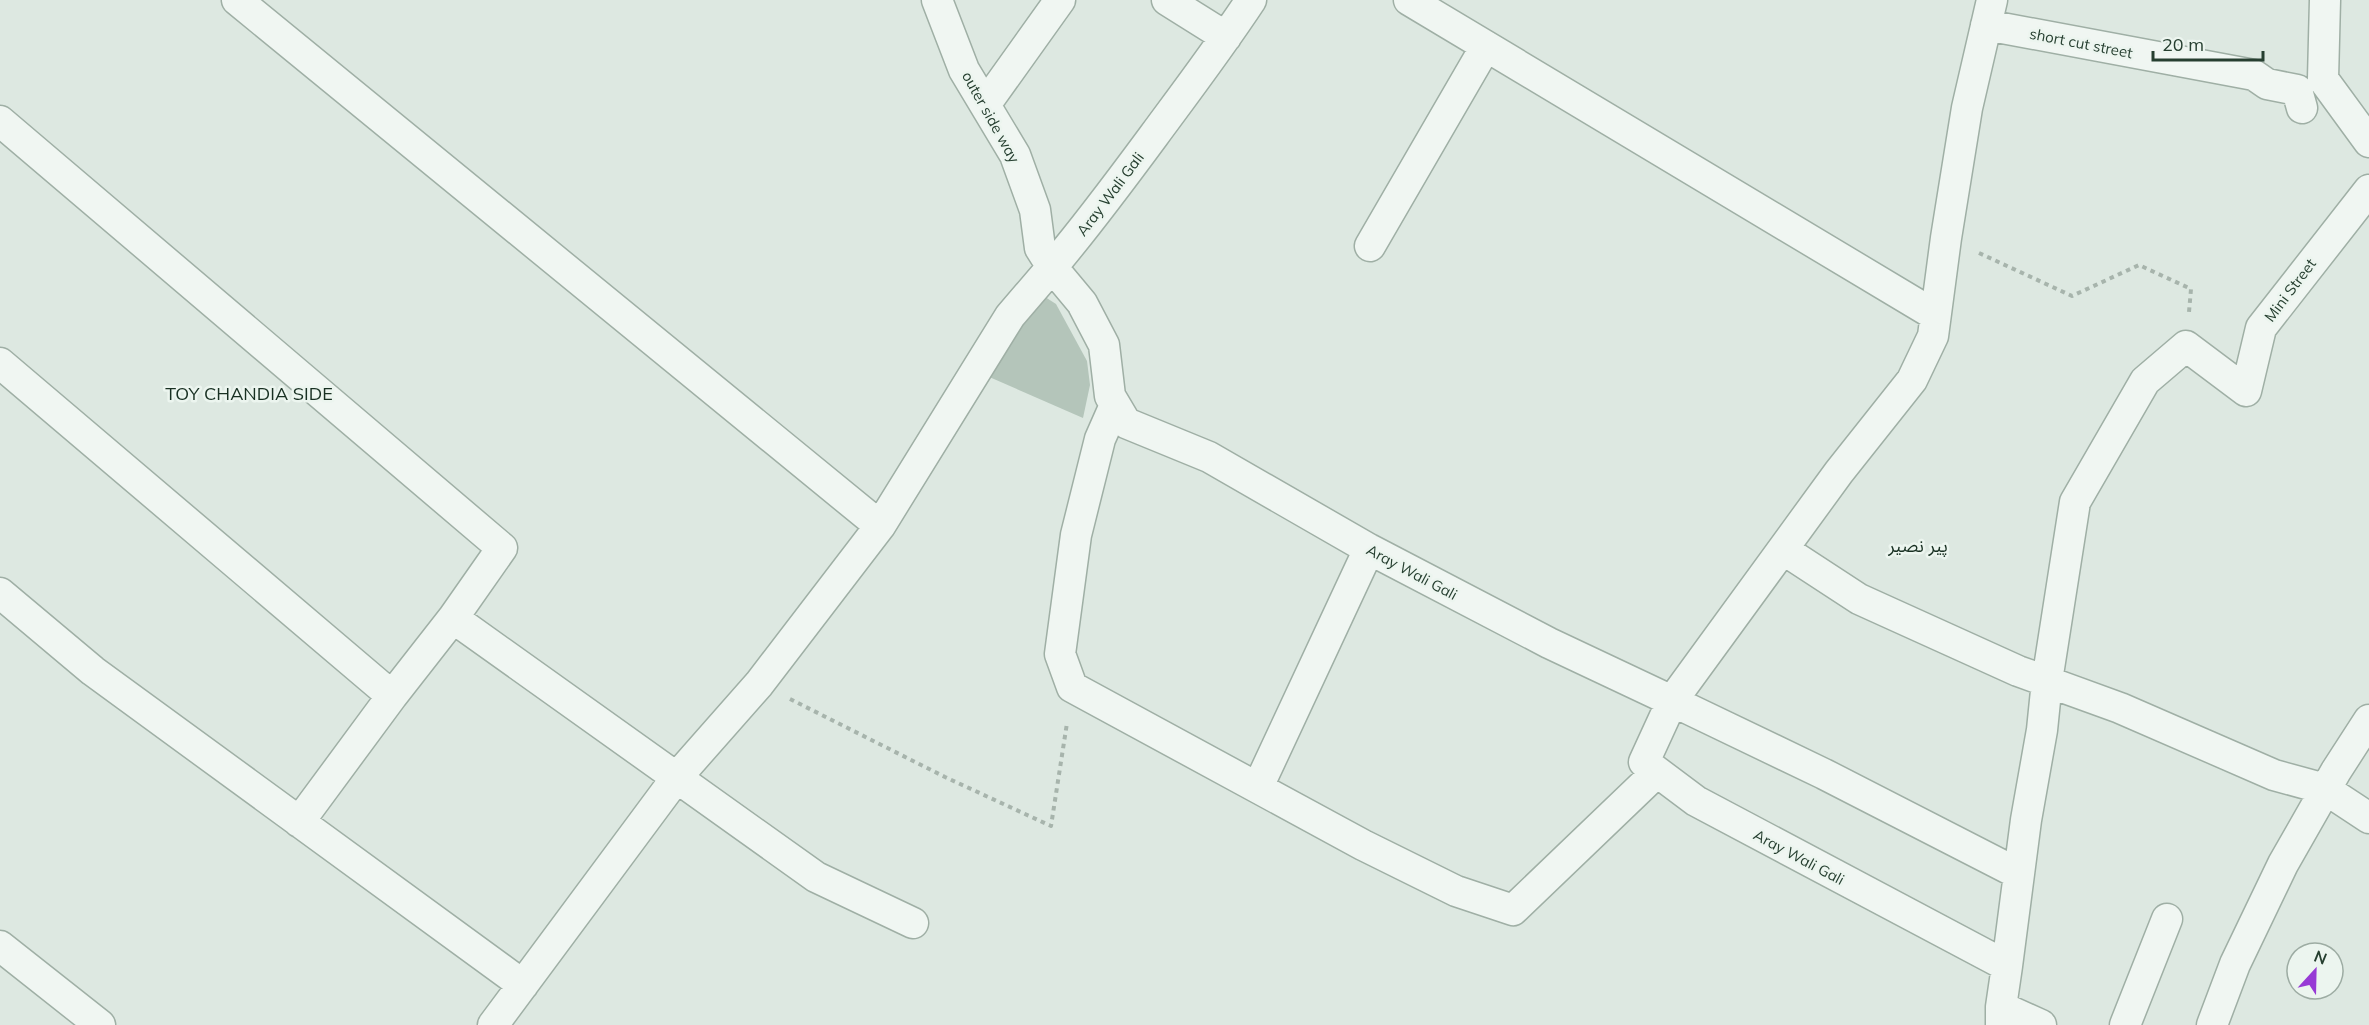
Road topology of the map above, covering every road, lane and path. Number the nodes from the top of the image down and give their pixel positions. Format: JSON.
{"nodes":[{"id":1,"x":237,"y":0,"type":"edge"},
{"id":2,"x":937,"y":0,"type":"edge"},
{"id":3,"x":1060,"y":0,"type":"edge"},
{"id":4,"x":1167,"y":0,"type":"edge"},
{"id":5,"x":1251,"y":0,"type":"edge"},
{"id":6,"x":1409,"y":0,"type":"edge"},
{"id":7,"x":2325,"y":0,"type":"edge"},
{"id":8,"x":1989,"y":12,"type":"edge"},
{"id":9,"x":1226,"y":37,"type":"junction"},
{"id":10,"x":1485,"y":46,"type":"junction"},
{"id":11,"x":985,"y":105,"type":"junction"},
{"id":12,"x":2302,"y":108,"type":"dead end"},
{"id":13,"x":0,"y":121,"type":"edge"},
{"id":14,"x":2369,"y":142,"type":"edge"},
{"id":15,"x":2369,"y":190,"type":"edge"},
{"id":16,"x":1946,"y":238,"type":"junction"},
{"id":17,"x":1370,"y":246,"type":"dead end"},
{"id":18,"x":1052,"y":267,"type":"junction"},
{"id":19,"x":1935,"y":315,"type":"junction"},
{"id":20,"x":2186,"y":346,"type":"junction"},
{"id":21,"x":0,"y":363,"type":"edge"},
{"id":22,"x":1115,"y":405,"type":"junction"},
{"id":23,"x":880,"y":526,"type":"junction"},
{"id":24,"x":1369,"y":549,"type":"junction"},
{"id":25,"x":1784,"y":550,"type":"junction"},
{"id":26,"x":0,"y":593,"type":"edge"},
{"id":27,"x":453,"y":618,"type":"junction"},
{"id":28,"x":2046,"y":681,"type":"junction"},
{"id":29,"x":759,"y":684,"type":"junction"},
{"id":30,"x":1072,"y":687,"type":"junction"},
{"id":31,"x":392,"y":696,"type":"junction"},
{"id":32,"x":1672,"y":701,"type":"junction"},
{"id":33,"x":2369,"y":720,"type":"edge"},
{"id":34,"x":1657,"y":772,"type":"junction"},
{"id":35,"x":677,"y":777,"type":"junction"},
{"id":36,"x":1258,"y":787,"type":"junction"},
{"id":37,"x":2325,"y":789,"type":"junction"},
{"id":38,"x":2369,"y":818,"type":"edge"},
{"id":39,"x":299,"y":822,"type":"junction"},
{"id":40,"x":2019,"y":874,"type":"junction"},
{"id":41,"x":2167,"y":919,"type":"dead end"},
{"id":42,"x":913,"y":923,"type":"dead end"},
{"id":43,"x":0,"y":946,"type":"edge"},
{"id":44,"x":2007,"y":966,"type":"junction"},
{"id":45,"x":523,"y":984,"type":"junction"},
{"id":46,"x":2001,"y":1016,"type":"edge"},
{"id":47,"x":99,"y":1025,"type":"edge"},
{"id":48,"x":492,"y":1025,"type":"edge"},
{"id":49,"x":2041,"y":1025,"type":"edge"},
{"id":50,"x":2125,"y":1025,"type":"edge"},
{"id":51,"x":2212,"y":1025,"type":"edge"}],
"edges":[{"from":1,"to":23,"type":"street"},
{"from":2,"to":11,"type":"street","name":"outer side way"},
{"from":3,"to":11,"type":"street"},
{"from":4,"to":9,"type":"street"},
{"from":5,"to":9,"type":"street","name":"Aray Wali Gali"},
{"from":6,"to":10,"type":"street"},
{"from":7,"to":14,"type":"street"},
{"from":8,"to":12,"type":"street","name":"short cut street"},
{"from":8,"to":16,"type":"street"},
{"from":9,"to":18,"type":"street","name":"Aray Wali Gali"},
{"from":10,"to":17,"type":"street"},
{"from":10,"to":19,"type":"street"},
{"from":11,"to":18,"type":"street","name":"outer side way"},
{"from":13,"to":27,"type":"street"},
{"from":15,"to":20,"type":"street","name":"Mini Street"},
{"from":16,"to":19,"type":"street"},
{"from":16,"to":20,"type":"path"},
{"from":18,"to":22,"type":"street","name":"Aray Wali Gali"},
{"from":18,"to":23,"type":"street"},
{"from":19,"to":25,"type":"street"},
{"from":20,"to":28,"type":"street"},
{"from":21,"to":31,"type":"street"},
{"from":22,"to":24,"type":"street","name":"Aray Wali Gali"},
{"from":22,"to":30,"type":"street"},
{"from":23,"to":29,"type":"street"},
{"from":24,"to":32,"type":"street","name":"Aray Wali Gali"},
{"from":24,"to":36,"type":"street"},
{"from":25,"to":28,"type":"street"},
{"from":25,"to":32,"type":"street"},
{"from":26,"to":39,"type":"street"},
{"from":27,"to":31,"type":"street"},
{"from":27,"to":35,"type":"street"},
{"from":28,"to":37,"type":"street"},
{"from":28,"to":40,"type":"street"},
{"from":29,"to":30,"type":"path"},
{"from":29,"to":35,"type":"street"},
{"from":30,"to":36,"type":"street"},
{"from":31,"to":39,"type":"street"},
{"from":32,"to":34,"type":"street"},
{"from":32,"to":40,"type":"street","name":"Aray Wali Gali"},
{"from":33,"to":37,"type":"street"},
{"from":34,"to":36,"type":"street"},
{"from":34,"to":44,"type":"street","name":"Aray Wali Gali"},
{"from":35,"to":42,"type":"street"},
{"from":35,"to":45,"type":"street"},
{"from":37,"to":38,"type":"street"},
{"from":37,"to":51,"type":"street"},
{"from":39,"to":45,"type":"street"},
{"from":40,"to":44,"type":"street"},
{"from":41,"to":50,"type":"street"},
{"from":43,"to":47,"type":"street"},
{"from":44,"to":46,"type":"street"},
{"from":45,"to":48,"type":"street"},
{"from":46,"to":49,"type":"street"}]}
